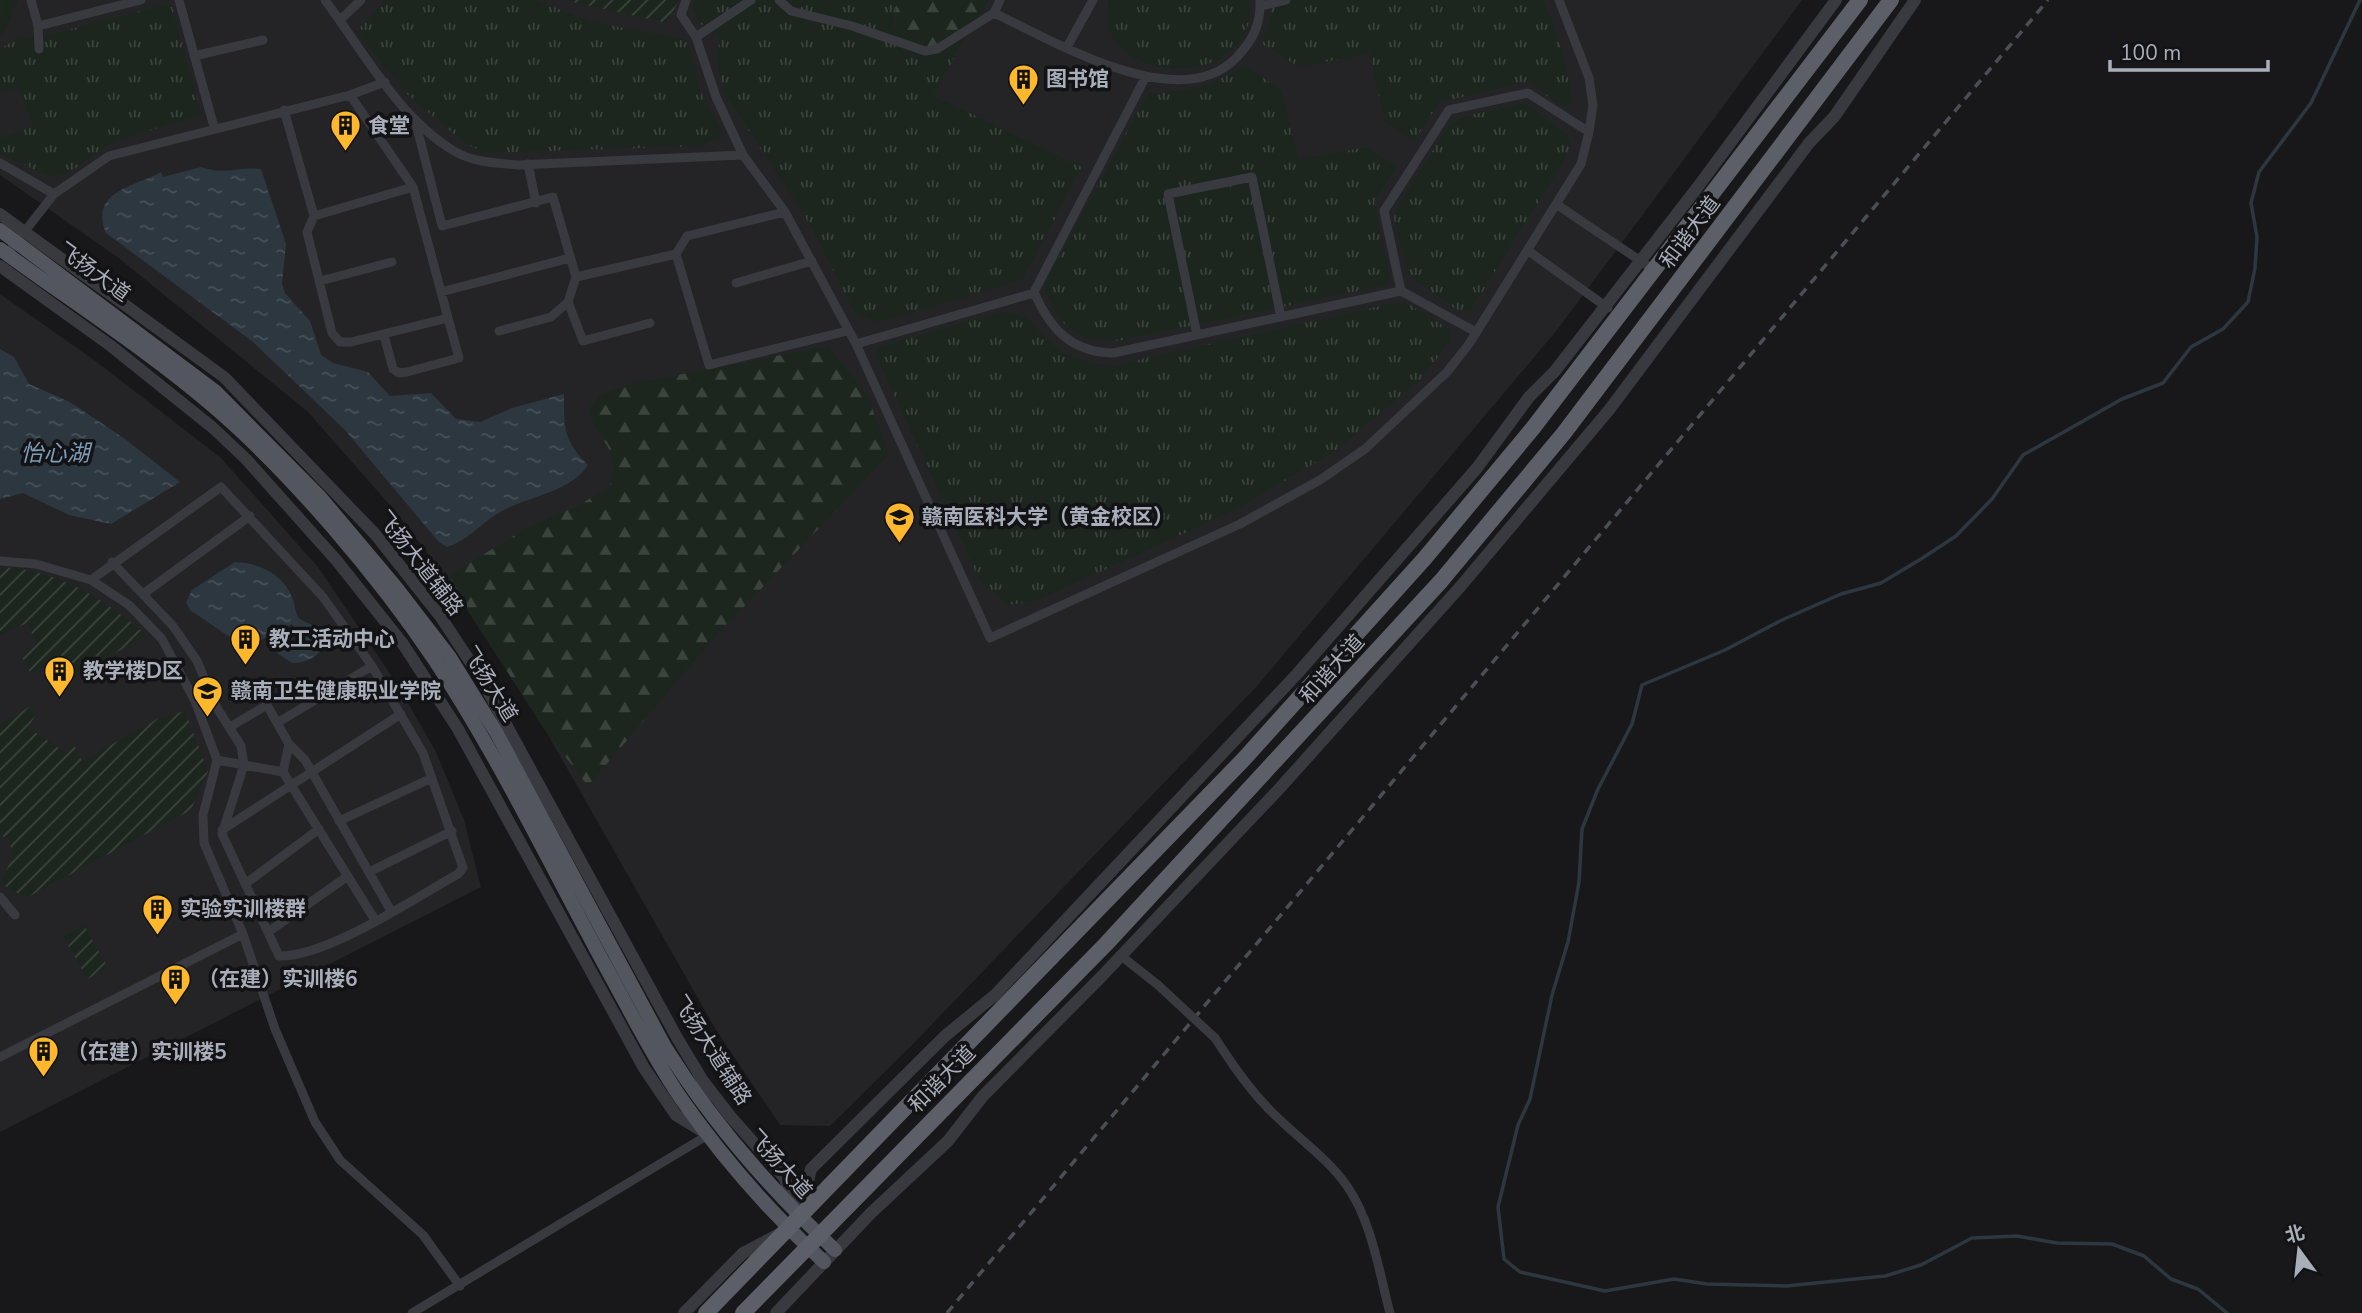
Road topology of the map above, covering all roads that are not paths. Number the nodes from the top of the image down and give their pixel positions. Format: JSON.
{"nodes":[{"id":1,"x":31,"y":0,"type":"edge"},
{"id":2,"x":141,"y":0,"type":"edge"},
{"id":3,"x":179,"y":0,"type":"edge"},
{"id":4,"x":325,"y":0,"type":"edge"},
{"id":5,"x":361,"y":0,"type":"edge"},
{"id":6,"x":686,"y":0,"type":"edge"},
{"id":7,"x":751,"y":0,"type":"edge"},
{"id":8,"x":779,"y":0,"type":"edge"},
{"id":9,"x":1000,"y":0,"type":"edge"},
{"id":10,"x":1093,"y":0,"type":"edge"},
{"id":11,"x":1286,"y":0,"type":"edge"},
{"id":12,"x":1559,"y":0,"type":"edge"},
{"id":13,"x":1836,"y":0,"type":"edge"},
{"id":14,"x":1860,"y":0,"type":"edge"},
{"id":15,"x":1891,"y":0,"type":"edge"},
{"id":16,"x":1915,"y":0,"type":"edge"},
{"id":17,"x":1260,"y":3,"type":"edge"},
{"id":18,"x":994,"y":13,"type":"junction"},
{"id":19,"x":340,"y":20,"type":"junction"},
{"id":20,"x":38,"y":26,"type":"junction"},
{"id":21,"x":696,"y":37,"type":"junction"},
{"id":22,"x":263,"y":40,"type":"dead end"},
{"id":23,"x":1067,"y":47,"type":"junction"},
{"id":24,"x":39,"y":50,"type":"dead end"},
{"id":25,"x":194,"y":56,"type":"junction"},
{"id":26,"x":1145,"y":78,"type":"junction"},
{"id":27,"x":385,"y":82,"type":"junction"},
{"id":28,"x":350,"y":95,"type":"junction"},
{"id":29,"x":284,"y":110,"type":"junction"},
{"id":30,"x":415,"y":120,"type":"junction"},
{"id":31,"x":214,"y":127,"type":"junction"},
{"id":32,"x":1589,"y":132,"type":"junction"},
{"id":33,"x":743,"y":155,"type":"junction"},
{"id":34,"x":0,"y":163,"type":"edge"},
{"id":35,"x":528,"y":164,"type":"junction"},
{"id":36,"x":413,"y":187,"type":"junction"},
{"id":37,"x":54,"y":194,"type":"junction"},
{"id":38,"x":536,"y":203,"type":"junction"},
{"id":39,"x":1556,"y":204,"type":"junction"},
{"id":40,"x":785,"y":212,"type":"junction"},
{"id":41,"x":0,"y":214,"type":"edge"},
{"id":42,"x":314,"y":216,"type":"junction"},
{"id":43,"x":0,"y":230,"type":"edge"},
{"id":44,"x":21,"y":237,"type":"junction"},
{"id":45,"x":1527,"y":250,"type":"junction"},
{"id":46,"x":676,"y":254,"type":"junction"},
{"id":47,"x":2,"y":256,"type":"edge"},
{"id":48,"x":570,"y":258,"type":"junction"},
{"id":49,"x":812,"y":261,"type":"junction"},
{"id":50,"x":392,"y":262,"type":"dead end"},
{"id":51,"x":1647,"y":265,"type":"junction"},
{"id":52,"x":576,"y":277,"type":"junction"},
{"id":53,"x":320,"y":281,"type":"junction"},
{"id":54,"x":736,"y":284,"type":"dead end"},
{"id":55,"x":1401,"y":291,"type":"junction"},
{"id":56,"x":441,"y":292,"type":"junction"},
{"id":57,"x":1034,"y":293,"type":"junction"},
{"id":58,"x":568,"y":302,"type":"junction"},
{"id":59,"x":1605,"y":306,"type":"junction"},
{"id":60,"x":81,"y":307,"type":"junction"},
{"id":61,"x":115,"y":313,"type":"junction"},
{"id":62,"x":1619,"y":316,"type":"junction"},
{"id":63,"x":1281,"y":317,"type":"junction"},
{"id":64,"x":448,"y":318,"type":"junction"},
{"id":65,"x":154,"y":323,"type":"junction"},
{"id":66,"x":650,"y":323,"type":"dead end"},
{"id":67,"x":499,"y":331,"type":"dead end"},
{"id":68,"x":847,"y":331,"type":"junction"},
{"id":69,"x":1476,"y":332,"type":"junction"},
{"id":70,"x":384,"y":335,"type":"junction"},
{"id":71,"x":1197,"y":335,"type":"junction"},
{"id":72,"x":856,"y":344,"type":"junction"},
{"id":73,"x":111,"y":346,"type":"junction"},
{"id":74,"x":170,"y":391,"type":"junction"},
{"id":75,"x":215,"y":408,"type":"junction"},
{"id":76,"x":250,"y":516,"type":"junction"},
{"id":77,"x":375,"y":534,"type":"junction"},
{"id":78,"x":0,"y":561,"type":"edge"},
{"id":79,"x":112,"y":562,"type":"junction"},
{"id":80,"x":92,"y":580,"type":"junction"},
{"id":81,"x":395,"y":586,"type":"junction"},
{"id":82,"x":143,"y":594,"type":"junction"},
{"id":83,"x":403,"y":617,"type":"junction"},
{"id":84,"x":449,"y":656,"type":"junction"},
{"id":85,"x":416,"y":664,"type":"junction"},
{"id":86,"x":372,"y":666,"type":"junction"},
{"id":87,"x":479,"y":675,"type":"junction"},
{"id":88,"x":401,"y":714,"type":"junction"},
{"id":89,"x":276,"y":723,"type":"junction"},
{"id":90,"x":230,"y":727,"type":"junction"},
{"id":91,"x":458,"y":729,"type":"junction"},
{"id":92,"x":518,"y":742,"type":"junction"},
{"id":93,"x":289,"y":744,"type":"junction"},
{"id":94,"x":217,"y":760,"type":"junction"},
{"id":95,"x":244,"y":765,"type":"junction"},
{"id":96,"x":499,"y":766,"type":"junction"},
{"id":97,"x":283,"y":772,"type":"junction"},
{"id":98,"x":312,"y":772,"type":"junction"},
{"id":99,"x":432,"y":778,"type":"junction"},
{"id":100,"x":291,"y":785,"type":"junction"},
{"id":101,"x":528,"y":793,"type":"junction"},
{"id":102,"x":339,"y":821,"type":"junction"},
{"id":103,"x":319,"y":829,"type":"junction"},
{"id":104,"x":222,"y":830,"type":"junction"},
{"id":105,"x":452,"y":831,"type":"junction"},
{"id":106,"x":369,"y":872,"type":"junction"},
{"id":107,"x":348,"y":876,"type":"junction"},
{"id":108,"x":245,"y":884,"type":"junction"},
{"id":109,"x":0,"y":897,"type":"edge"},
{"id":110,"x":391,"y":911,"type":"junction"},
{"id":111,"x":15,"y":915,"type":"dead end"},
{"id":112,"x":375,"y":920,"type":"junction"},
{"id":113,"x":268,"y":932,"type":"junction"},
{"id":114,"x":243,"y":934,"type":"junction"},
{"id":115,"x":1120,"y":955,"type":"junction"},
{"id":116,"x":0,"y":1058,"type":"edge"},
{"id":117,"x":708,"y":1135,"type":"junction"},
{"id":118,"x":811,"y":1169,"type":"junction"},
{"id":119,"x":784,"y":1177,"type":"junction"},
{"id":120,"x":794,"y":1223,"type":"junction"},
{"id":121,"x":814,"y":1241,"type":"junction"},
{"id":122,"x":835,"y":1250,"type":"junction"},
{"id":123,"x":824,"y":1262,"type":"junction"},
{"id":124,"x":460,"y":1286,"type":"junction"},
{"id":125,"x":412,"y":1313,"type":"edge"},
{"id":126,"x":684,"y":1313,"type":"edge"},
{"id":127,"x":706,"y":1313,"type":"edge"},
{"id":128,"x":743,"y":1313,"type":"edge"},
{"id":129,"x":776,"y":1313,"type":"edge"},
{"id":130,"x":1390,"y":1313,"type":"edge"}],
"edges":[{"from":1,"to":20,"type":"street"},
{"from":2,"to":20,"type":"street"},
{"from":3,"to":25,"type":"street"},
{"from":4,"to":19,"type":"street"},
{"from":5,"to":19,"type":"street"},
{"from":6,"to":21,"type":"street"},
{"from":7,"to":21,"type":"street"},
{"from":8,"to":18,"type":"street"},
{"from":9,"to":18,"type":"street"},
{"from":10,"to":23,"type":"street"},
{"from":11,"to":17,"type":"street"},
{"from":12,"to":32,"type":"street"},
{"from":13,"to":51,"type":"street"},
{"from":14,"to":51,"type":"highway","name":"和谐大道"},
{"from":15,"to":121,"type":"highway","name":"和谐大道"},
{"from":16,"to":115,"type":"street"},
{"from":17,"to":26,"type":"street"},
{"from":18,"to":23,"type":"street"},
{"from":19,"to":27,"type":"street"},
{"from":20,"to":24,"type":"street"},
{"from":21,"to":33,"type":"street"},
{"from":22,"to":25,"type":"street"},
{"from":23,"to":26,"type":"street"},
{"from":25,"to":31,"type":"street"},
{"from":26,"to":57,"type":"street"},
{"from":27,"to":28,"type":"street"},
{"from":27,"to":30,"type":"street"},
{"from":28,"to":29,"type":"street"},
{"from":28,"to":36,"type":"street"},
{"from":29,"to":31,"type":"street"},
{"from":29,"to":42,"type":"street"},
{"from":30,"to":35,"type":"street"},
{"from":30,"to":38,"type":"street"},
{"from":31,"to":37,"type":"street"},
{"from":32,"to":39,"type":"street"},
{"from":32,"to":55,"type":"street"},
{"from":33,"to":35,"type":"street"},
{"from":33,"to":40,"type":"street"},
{"from":34,"to":37,"type":"street"},
{"from":35,"to":38,"type":"street"},
{"from":36,"to":42,"type":"street"},
{"from":36,"to":56,"type":"street"},
{"from":37,"to":44,"type":"street"},
{"from":38,"to":48,"type":"street"},
{"from":39,"to":45,"type":"street"},
{"from":39,"to":51,"type":"street"},
{"from":40,"to":46,"type":"street"},
{"from":40,"to":49,"type":"street"},
{"from":41,"to":44,"type":"street","name":"飞扬大道辅路"},
{"from":42,"to":53,"type":"street"},
{"from":43,"to":44,"type":"main road","name":"飞扬大道"},
{"from":44,"to":47,"type":"street"},
{"from":44,"to":61,"type":"main road","name":"飞扬大道"},
{"from":44,"to":65,"type":"street","name":"飞扬大道辅路"},
{"from":45,"to":59,"type":"street"},
{"from":45,"to":69,"type":"street"},
{"from":46,"to":52,"type":"street"},
{"from":46,"to":68,"type":"street"},
{"from":47,"to":60,"type":"main road","name":"飞扬大道"},
{"from":47,"to":73,"type":"street"},
{"from":48,"to":52,"type":"street"},
{"from":48,"to":56,"type":"street"},
{"from":49,"to":54,"type":"street"},
{"from":49,"to":68,"type":"street"},
{"from":50,"to":53,"type":"street"},
{"from":51,"to":59,"type":"street"},
{"from":51,"to":62,"type":"highway","name":"和谐大道"},
{"from":52,"to":58,"type":"street"},
{"from":53,"to":70,"type":"street"},
{"from":55,"to":63,"type":"street"},
{"from":55,"to":69,"type":"street"},
{"from":56,"to":64,"type":"street"},
{"from":57,"to":71,"type":"street"},
{"from":57,"to":72,"type":"street"},
{"from":58,"to":66,"type":"street"},
{"from":58,"to":67,"type":"street"},
{"from":59,"to":62,"type":"street"},
{"from":59,"to":118,"type":"street"},
{"from":60,"to":73,"type":"street"},
{"from":60,"to":75,"type":"main road","name":"飞扬大道"},
{"from":61,"to":65,"type":"street"},
{"from":61,"to":81,"type":"main road","name":"飞扬大道"},
{"from":62,"to":120,"type":"highway","name":"和谐大道"},
{"from":63,"to":71,"type":"street"},
{"from":63,"to":71,"type":"street"},
{"from":64,"to":70,"type":"street"},
{"from":64,"to":70,"type":"street"},
{"from":65,"to":77,"type":"street","name":"飞扬大道辅路"},
{"from":68,"to":72,"type":"street"},
{"from":69,"to":72,"type":"street"},
{"from":73,"to":74,"type":"street"},
{"from":74,"to":75,"type":"street"},
{"from":74,"to":85,"type":"street"},
{"from":75,"to":83,"type":"main road","name":"飞扬大道"},
{"from":76,"to":79,"type":"street"},
{"from":76,"to":82,"type":"street"},
{"from":76,"to":86,"type":"street"},
{"from":77,"to":81,"type":"street"},
{"from":77,"to":87,"type":"street","name":"飞扬大道辅路"},
{"from":78,"to":80,"type":"street"},
{"from":79,"to":80,"type":"street"},
{"from":79,"to":82,"type":"street"},
{"from":80,"to":94,"type":"street"},
{"from":81,"to":84,"type":"main road","name":"飞扬大道"},
{"from":82,"to":90,"type":"street"},
{"from":83,"to":85,"type":"street"},
{"from":83,"to":96,"type":"main road","name":"飞扬大道"},
{"from":84,"to":87,"type":"street"},
{"from":84,"to":101,"type":"main road","name":"飞扬大道"},
{"from":85,"to":91,"type":"street"},
{"from":86,"to":88,"type":"street"},
{"from":86,"to":89,"type":"street"},
{"from":87,"to":92,"type":"street","name":"飞扬大道辅路"},
{"from":88,"to":98,"type":"street"},
{"from":88,"to":99,"type":"street"},
{"from":89,"to":90,"type":"street"},
{"from":89,"to":93,"type":"street"},
{"from":90,"to":95,"type":"street"},
{"from":91,"to":96,"type":"street"},
{"from":91,"to":117,"type":"street"},
{"from":92,"to":101,"type":"street"},
{"from":92,"to":119,"type":"street","name":"飞扬大道辅路"},
{"from":93,"to":97,"type":"street"},
{"from":93,"to":98,"type":"street"},
{"from":94,"to":95,"type":"street"},
{"from":94,"to":114,"type":"street"},
{"from":95,"to":97,"type":"street"},
{"from":95,"to":104,"type":"street"},
{"from":96,"to":117,"type":"main road","name":"飞扬大道"},
{"from":97,"to":100,"type":"street"},
{"from":98,"to":100,"type":"street"},
{"from":98,"to":102,"type":"street"},
{"from":99,"to":102,"type":"street"},
{"from":99,"to":105,"type":"street"},
{"from":100,"to":103,"type":"street"},
{"from":100,"to":104,"type":"street"},
{"from":101,"to":120,"type":"main road","name":"飞扬大道"},
{"from":102,"to":106,"type":"street"},
{"from":103,"to":107,"type":"street"},
{"from":103,"to":108,"type":"street"},
{"from":104,"to":108,"type":"street"},
{"from":105,"to":106,"type":"street"},
{"from":105,"to":110,"type":"street"},
{"from":106,"to":110,"type":"street"},
{"from":107,"to":112,"type":"street"},
{"from":107,"to":113,"type":"street"},
{"from":108,"to":113,"type":"street"},
{"from":109,"to":111,"type":"street"},
{"from":110,"to":112,"type":"street"},
{"from":112,"to":113,"type":"street"},
{"from":114,"to":116,"type":"street"},
{"from":114,"to":124,"type":"street"},
{"from":115,"to":122,"type":"street"},
{"from":115,"to":130,"type":"street","bridge":true},
{"from":117,"to":120,"type":"main road","name":"飞扬大道"},
{"from":117,"to":124,"type":"street"},
{"from":118,"to":119,"type":"street"},
{"from":118,"to":120,"type":"street"},
{"from":119,"to":120,"type":"street","name":"飞扬大道辅路"},
{"from":120,"to":121,"type":"main road","name":"飞扬大道"},
{"from":120,"to":126,"type":"street"},
{"from":120,"to":127,"type":"highway","name":"和谐大道"},
{"from":121,"to":122,"type":"main road","name":"飞扬大道"},
{"from":121,"to":123,"type":"main road","name":"飞扬大道"},
{"from":121,"to":128,"type":"highway","name":"和谐大道"},
{"from":122,"to":123,"type":"street"},
{"from":123,"to":129,"type":"street"},
{"from":124,"to":125,"type":"street"}]}
